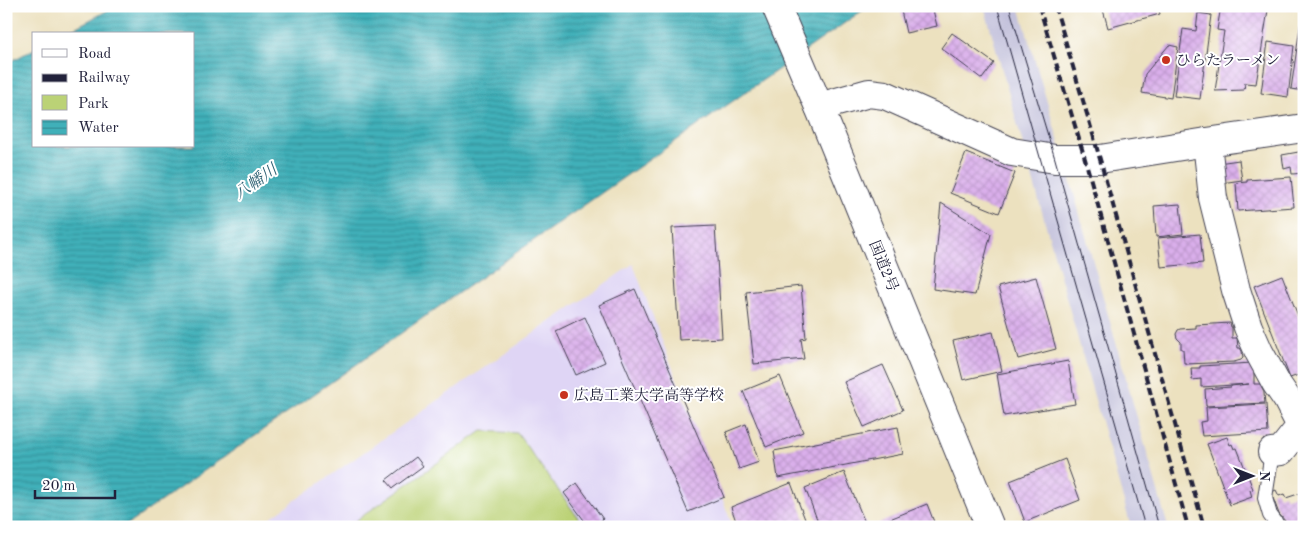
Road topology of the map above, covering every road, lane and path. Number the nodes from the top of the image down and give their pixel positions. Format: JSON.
{"nodes":[{"id":1,"x":776,"y":6,"type":"edge"},
{"id":2,"x":819,"y":107,"type":"junction"},
{"id":3,"x":1304,"y":128,"type":"edge"},
{"id":4,"x":1207,"y":142,"type":"junction"},
{"id":5,"x":1272,"y":452,"type":"joint"},
{"id":6,"x":1276,"y":523,"type":"dead end"},
{"id":7,"x":990,"y":527,"type":"edge"}],
"edges":[{"from":1,"to":2,"type":"main road","name":"国道2号"},
{"from":2,"to":4,"type":"main road"},
{"from":2,"to":7,"type":"main road","name":"国道2号"},
{"from":3,"to":4,"type":"main road"},
{"from":4,"to":5,"type":"main road"},
{"from":5,"to":6,"type":"lane"}]}
